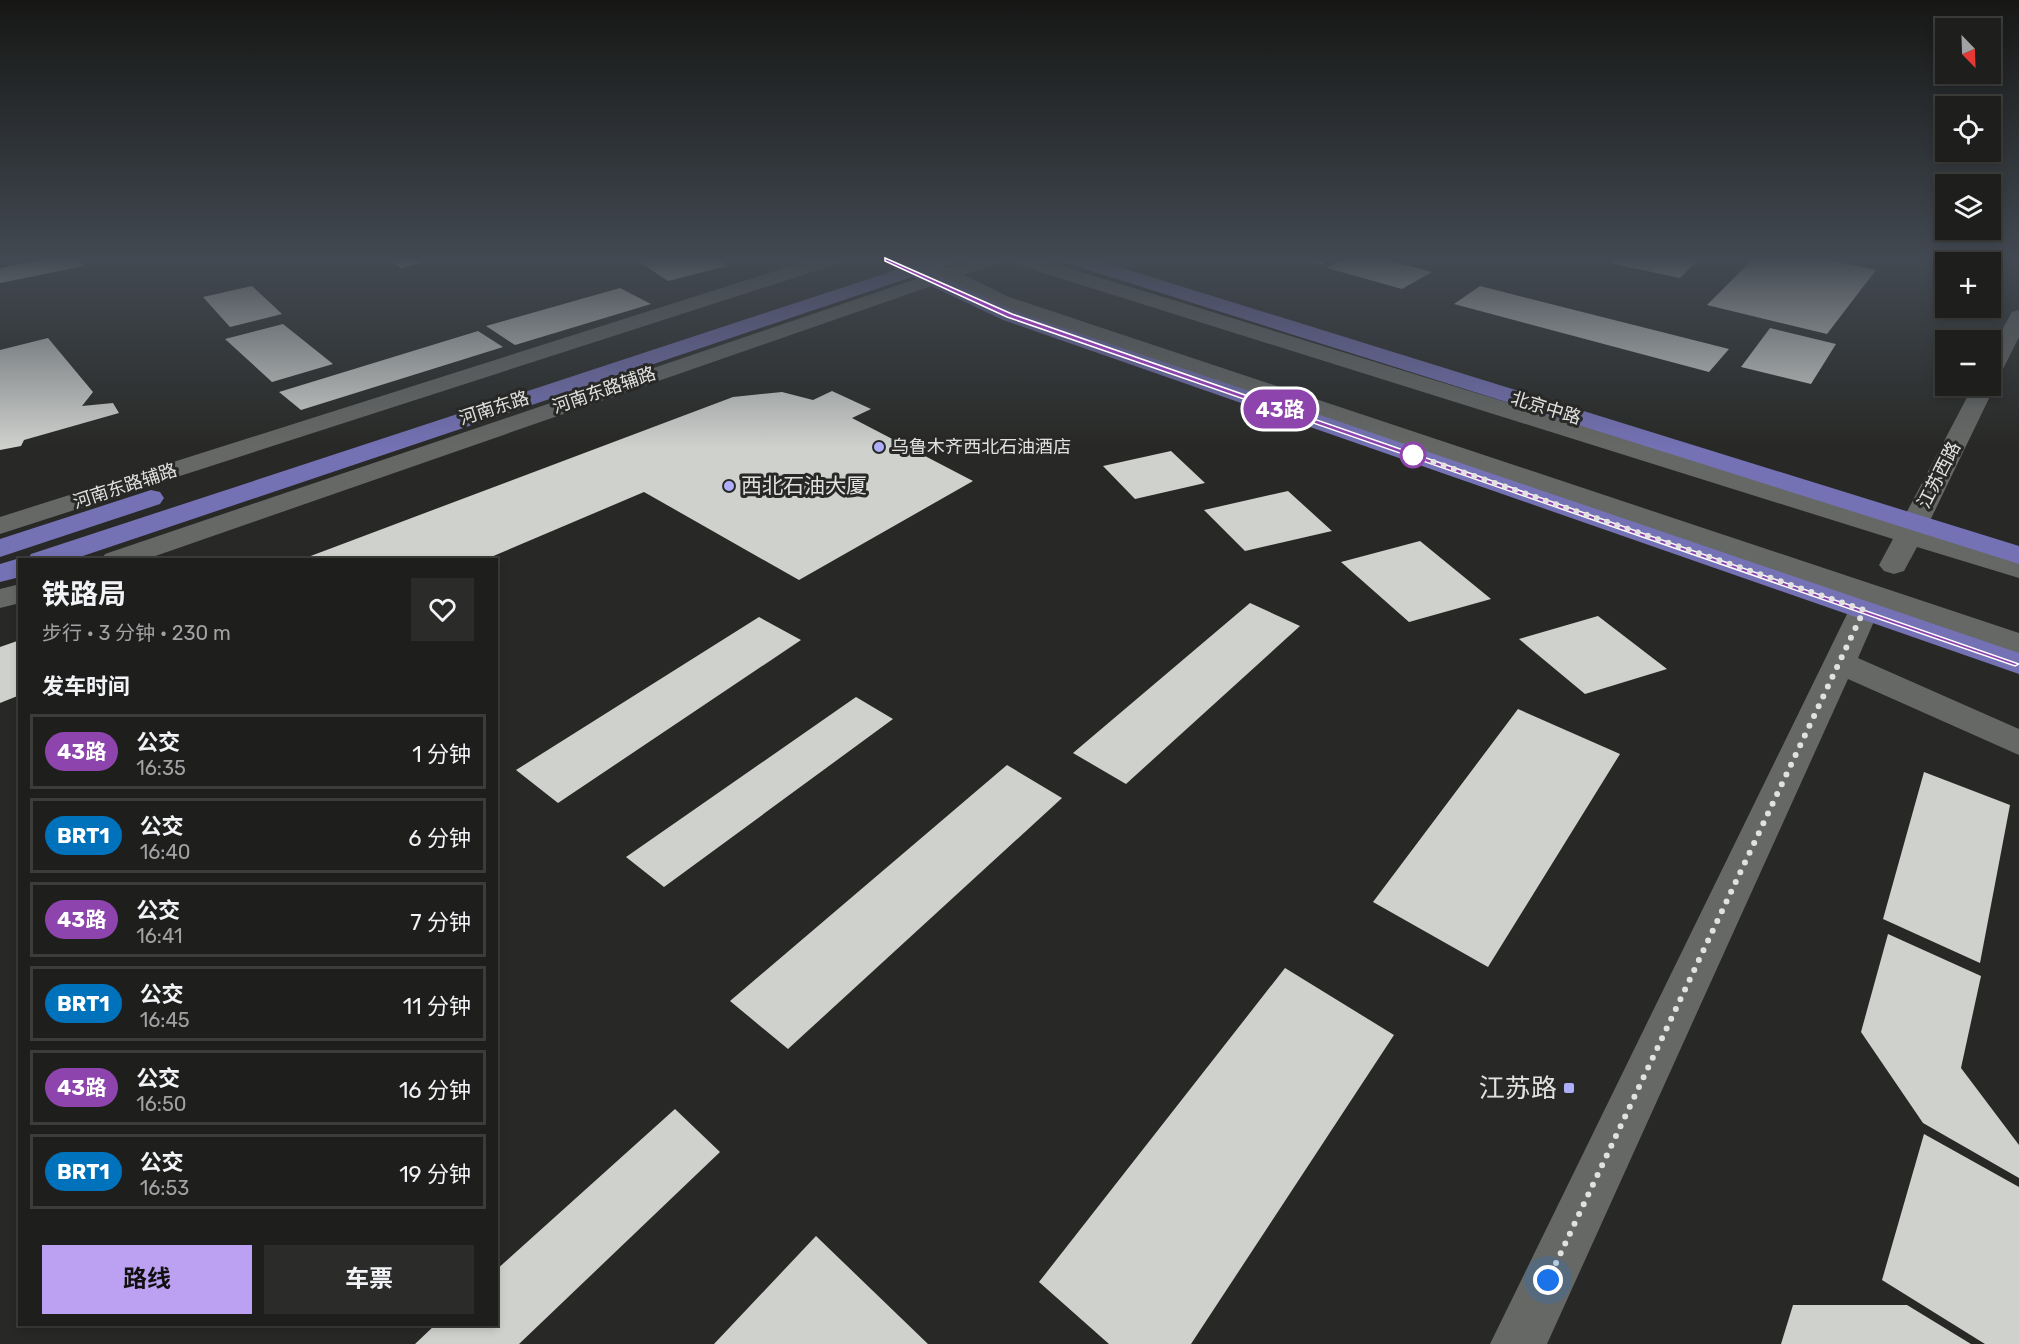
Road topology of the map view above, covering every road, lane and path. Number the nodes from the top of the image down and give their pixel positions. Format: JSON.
{"nodes":[{"id":1,"x":637,"y":322,"type":"edge"},
{"id":2,"x":691,"y":322,"type":"edge"},
{"id":3,"x":770,"y":322,"type":"edge"},
{"id":4,"x":787,"y":322,"type":"edge"},
{"id":5,"x":1027,"y":322,"type":"edge"},
{"id":6,"x":1063,"y":322,"type":"edge"},
{"id":7,"x":1226,"y":322,"type":"edge"},
{"id":8,"x":1268,"y":322,"type":"edge"},
{"id":9,"x":2016,"y":322,"type":"edge"},
{"id":10,"x":2001,"y":351,"type":"edge"},
{"id":11,"x":1979,"y":396,"type":"edge"},
{"id":12,"x":0,"y":526,"type":"edge"},
{"id":13,"x":1912,"y":529,"type":"junction"},
{"id":14,"x":0,"y":548,"type":"edge"},
{"id":15,"x":2019,"y":555,"type":"edge"},
{"id":16,"x":47,"y":558,"type":"edge"},
{"id":17,"x":121,"y":558,"type":"edge"},
{"id":18,"x":1894,"y":565,"type":"dead end"},
{"id":19,"x":18,"y":568,"type":"edge"},
{"id":20,"x":2019,"y":569,"type":"edge"},
{"id":21,"x":0,"y":573,"type":"edge"},
{"id":22,"x":18,"y":594,"type":"edge"},
{"id":23,"x":0,"y":599,"type":"edge"},
{"id":24,"x":1864,"y":610,"type":"junction"},
{"id":25,"x":2019,"y":644,"type":"edge"},
{"id":26,"x":1839,"y":662,"type":"junction"},
{"id":27,"x":2019,"y":664,"type":"edge"},
{"id":28,"x":2019,"y":742,"type":"edge"},
{"id":29,"x":1518,"y":1344,"type":"edge"}],
"edges":[{"from":1,"to":12,"type":"street","name":"河南东路辅路"},
{"from":2,"to":14,"type":"main road","name":"河南东路"},
{"from":3,"to":16,"type":"main road","name":"河南东路"},
{"from":4,"to":17,"type":"street","name":"河南东路辅路"},
{"from":5,"to":24,"type":"main road"},
{"from":6,"to":25,"type":"street"},
{"from":7,"to":13,"type":"street"},
{"from":8,"to":13,"type":"main road","name":"北京中路"},
{"from":9,"to":10,"type":"street"},
{"from":11,"to":13,"type":"street","name":"江苏西路"},
{"from":13,"to":15,"type":"main road","name":"北京中路"},
{"from":13,"to":18,"type":"street","name":"江苏西路"},
{"from":13,"to":20,"type":"street"},
{"from":19,"to":21,"type":"main road"},
{"from":22,"to":23,"type":"street"},
{"from":24,"to":26,"type":"street"},
{"from":24,"to":27,"type":"main road"},
{"from":26,"to":28,"type":"street"},
{"from":26,"to":29,"type":"street"}]}
